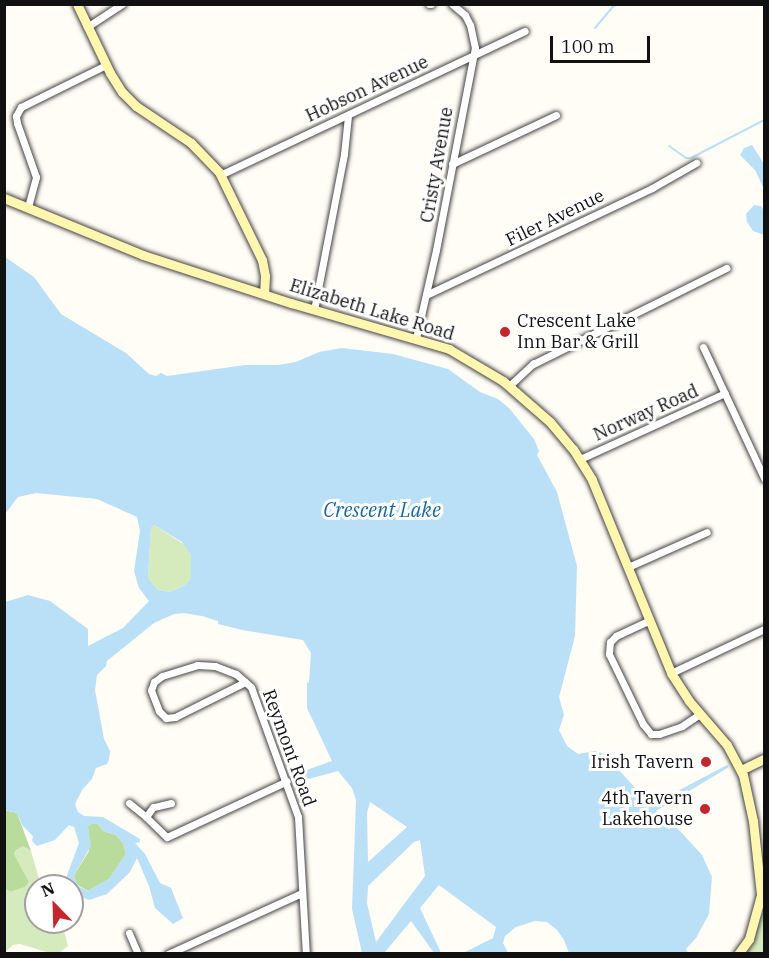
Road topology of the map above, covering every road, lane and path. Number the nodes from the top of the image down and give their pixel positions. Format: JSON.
{"nodes":[{"id":1,"x":77,"y":4,"type":"edge"},
{"id":2,"x":122,"y":4,"type":"edge"},
{"id":3,"x":452,"y":4,"type":"edge"},
{"id":4,"x":87,"y":27,"type":"junction"},
{"id":5,"x":525,"y":31,"type":"dead end"},
{"id":6,"x":474,"y":56,"type":"junction"},
{"id":7,"x":106,"y":65,"type":"junction"},
{"id":8,"x":348,"y":115,"type":"junction"},
{"id":9,"x":556,"y":115,"type":"dead end"},
{"id":10,"x":696,"y":163,"type":"dead end"},
{"id":11,"x":452,"y":164,"type":"junction"},
{"id":12,"x":220,"y":175,"type":"junction"},
{"id":13,"x":4,"y":198,"type":"edge"},
{"id":14,"x":27,"y":207,"type":"junction"},
{"id":15,"x":726,"y":268,"type":"dead end"},
{"id":16,"x":264,"y":294,"type":"junction"},
{"id":17,"x":426,"y":295,"type":"junction"},
{"id":18,"x":314,"y":310,"type":"junction"},
{"id":19,"x":416,"y":338,"type":"junction"},
{"id":20,"x":703,"y":346,"type":"dead end"},
{"id":21,"x":509,"y":386,"type":"junction"},
{"id":22,"x":725,"y":393,"type":"junction"},
{"id":23,"x":580,"y":459,"type":"junction"},
{"id":24,"x":765,"y":478,"type":"edge"},
{"id":25,"x":707,"y":532,"type":"dead end"},
{"id":26,"x":627,"y":567,"type":"junction"},
{"id":27,"x":648,"y":621,"type":"junction"},
{"id":28,"x":765,"y":629,"type":"edge"},
{"id":29,"x":671,"y":673,"type":"junction"},
{"id":30,"x":245,"y":682,"type":"junction"},
{"id":31,"x":700,"y":714,"type":"junction"},
{"id":32,"x":765,"y":759,"type":"edge"},
{"id":33,"x":741,"y":770,"type":"junction"},
{"id":34,"x":287,"y":781,"type":"junction"},
{"id":35,"x":129,"y":803,"type":"dead end"},
{"id":36,"x":171,"y":803,"type":"dead end"},
{"id":37,"x":147,"y":818,"type":"junction"},
{"id":38,"x":762,"y":877,"type":"edge"},
{"id":39,"x":302,"y":893,"type":"junction"},
{"id":40,"x":129,"y":933,"type":"dead end"},
{"id":41,"x":138,"y":954,"type":"edge"},
{"id":42,"x":168,"y":954,"type":"edge"},
{"id":43,"x":306,"y":954,"type":"edge"},
{"id":44,"x":738,"y":954,"type":"edge"}],
"edges":[{"from":1,"to":4,"type":"street"},
{"from":2,"to":4,"type":"street"},
{"from":3,"to":6,"type":"street","name":"Cristy Avenue"},
{"from":4,"to":7,"type":"street"},
{"from":5,"to":6,"type":"street","name":"Hobson Avenue"},
{"from":6,"to":8,"type":"street","name":"Hobson Avenue"},
{"from":6,"to":11,"type":"street","name":"Cristy Avenue"},
{"from":7,"to":12,"type":"street"},
{"from":7,"to":14,"type":"street"},
{"from":8,"to":12,"type":"street","name":"Hobson Avenue"},
{"from":8,"to":18,"type":"street"},
{"from":9,"to":11,"type":"street"},
{"from":10,"to":17,"type":"street","name":"Filer Avenue"},
{"from":11,"to":17,"type":"street","name":"Cristy Avenue"},
{"from":12,"to":16,"type":"street"},
{"from":13,"to":14,"type":"street","name":"Elizabeth Lake Road"},
{"from":14,"to":16,"type":"street","name":"Elizabeth Lake Road"},
{"from":15,"to":21,"type":"street"},
{"from":16,"to":18,"type":"street","name":"Elizabeth Lake Road"},
{"from":17,"to":19,"type":"street","name":"Cristy Avenue"},
{"from":18,"to":19,"type":"street","name":"Elizabeth Lake Road"},
{"from":19,"to":21,"type":"street","name":"Elizabeth Lake Road"},
{"from":20,"to":22,"type":"street"},
{"from":21,"to":23,"type":"street","name":"Elizabeth Lake Road"},
{"from":22,"to":23,"type":"street","name":"Norway Road"},
{"from":22,"to":24,"type":"street"},
{"from":23,"to":26,"type":"street","name":"Elizabeth Lake Road"},
{"from":25,"to":26,"type":"street"},
{"from":26,"to":27,"type":"street","name":"Elizabeth Lake Road"},
{"from":27,"to":29,"type":"street","name":"Elizabeth Lake Road"},
{"from":27,"to":31,"type":"street"},
{"from":28,"to":29,"type":"street"},
{"from":29,"to":31,"type":"street","name":"Elizabeth Lake Road"},
{"from":30,"to":30,"type":"street","name":"Reymont Road"},
{"from":30,"to":34,"type":"street","name":"Reymont Road"},
{"from":31,"to":33,"type":"street","name":"Elizabeth Lake Road"},
{"from":32,"to":33,"type":"street"},
{"from":33,"to":38,"type":"street","name":"Elizabeth Lake Road"},
{"from":34,"to":37,"type":"street"},
{"from":34,"to":39,"type":"street","name":"Reymont Road"},
{"from":35,"to":37,"type":"street"},
{"from":36,"to":37,"type":"street"},
{"from":38,"to":44,"type":"street","name":"Elizabeth Lake Road"},
{"from":39,"to":42,"type":"street"},
{"from":39,"to":43,"type":"street","name":"Reymont Road"},
{"from":40,"to":41,"type":"street"}]}
